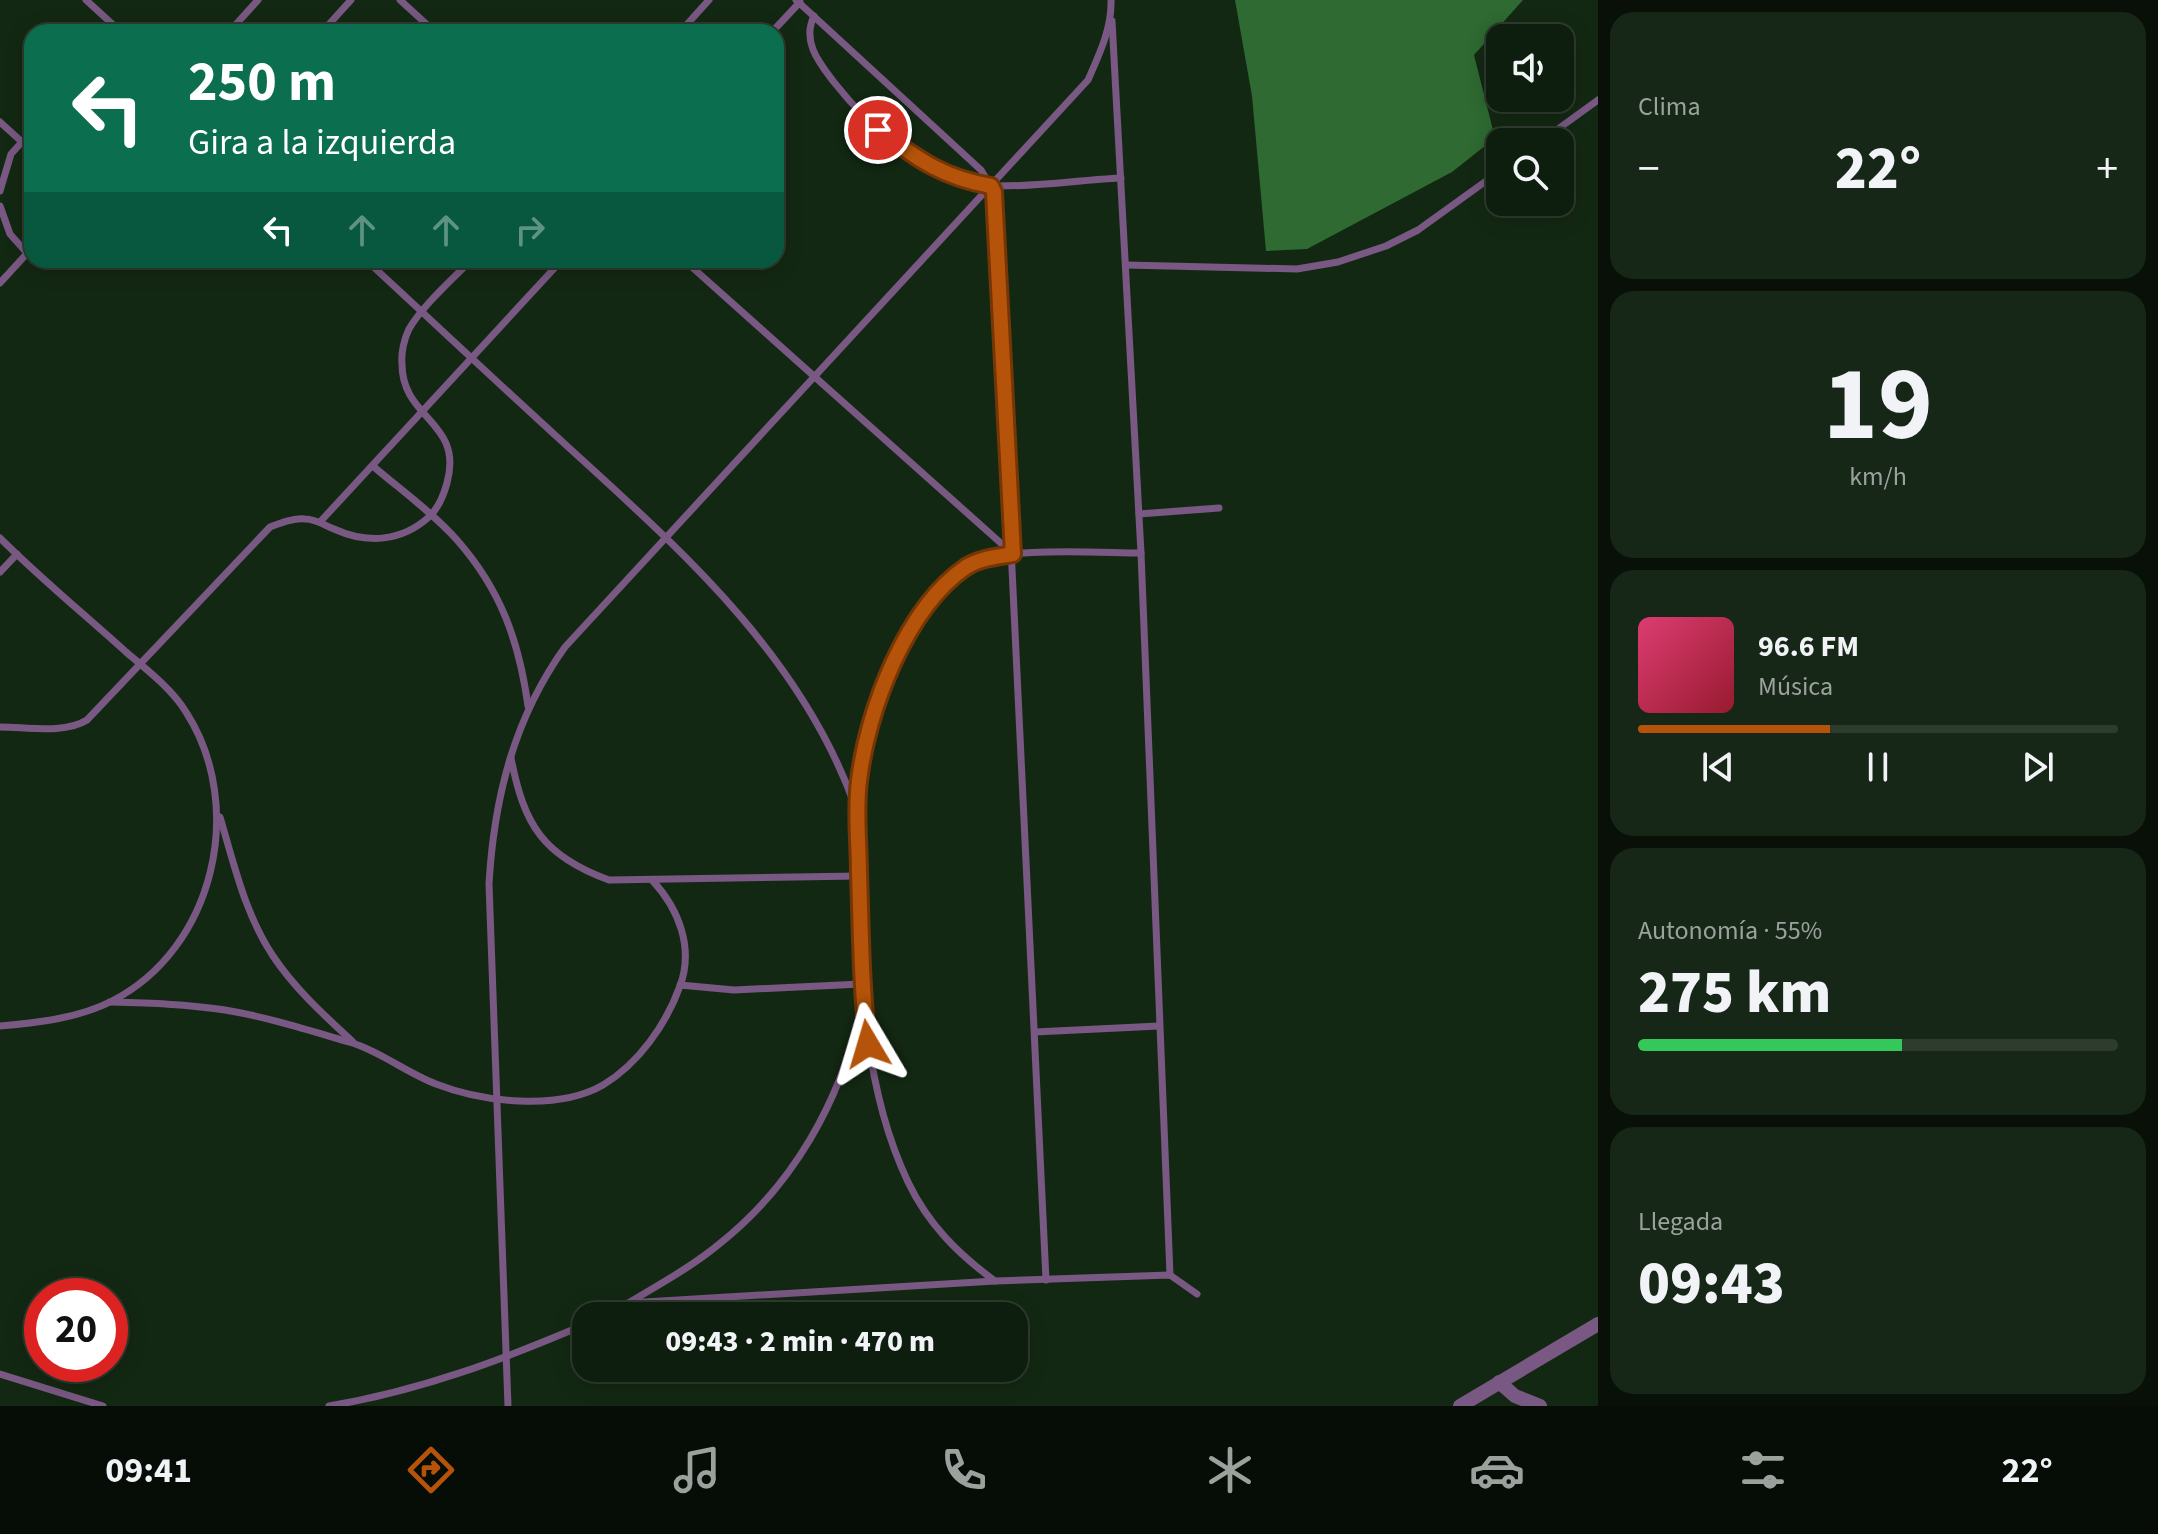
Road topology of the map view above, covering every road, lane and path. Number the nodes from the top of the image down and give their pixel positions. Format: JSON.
{"nodes":[{"id":1,"x":86,"y":0,"type":"edge"},
{"id":2,"x":258,"y":0,"type":"edge"},
{"id":3,"x":351,"y":0,"type":"edge"},
{"id":4,"x":400,"y":0,"type":"edge"},
{"id":5,"x":709,"y":0,"type":"edge"},
{"id":6,"x":1111,"y":0,"type":"edge"},
{"id":7,"x":799,"y":1,"type":"edge"},
{"id":8,"x":1111,"y":11,"type":"junction"},
{"id":9,"x":814,"y":16,"type":"junction"},
{"id":10,"x":112,"y":24,"type":"edge"},
{"id":11,"x":236,"y":24,"type":"edge"},
{"id":12,"x":329,"y":24,"type":"edge"},
{"id":13,"x":426,"y":24,"type":"edge"},
{"id":14,"x":687,"y":24,"type":"edge"},
{"id":15,"x":779,"y":24,"type":"edge"},
{"id":16,"x":1598,"y":100,"type":"edge"},
{"id":17,"x":0,"y":122,"type":"edge"},
{"id":18,"x":1559,"y":128,"type":"edge"},
{"id":19,"x":24,"y":139,"type":"edge"},
{"id":20,"x":21,"y":142,"type":"junction"},
{"id":21,"x":24,"y":144,"type":"edge"},
{"id":22,"x":1121,"y":178,"type":"junction"},
{"id":23,"x":1486,"y":181,"type":"edge"},
{"id":24,"x":991,"y":186,"type":"junction"},
{"id":25,"x":0,"y":191,"type":"edge"},
{"id":26,"x":0,"y":206,"type":"edge"},
{"id":27,"x":24,"y":246,"type":"edge"},
{"id":28,"x":24,"y":257,"type":"edge"},
{"id":29,"x":1126,"y":265,"type":"junction"},
{"id":30,"x":375,"y":268,"type":"edge"},
{"id":31,"x":464,"y":268,"type":"edge"},
{"id":32,"x":555,"y":268,"type":"edge"},
{"id":33,"x":693,"y":268,"type":"edge"},
{"id":34,"x":0,"y":283,"type":"edge"},
{"id":35,"x":423,"y":313,"type":"junction"},
{"id":36,"x":471,"y":358,"type":"junction"},
{"id":37,"x":814,"y":378,"type":"junction"},
{"id":38,"x":423,"y":412,"type":"junction"},
{"id":39,"x":374,"y":467,"type":"junction"},
{"id":40,"x":1219,"y":508,"type":"dead end"},
{"id":41,"x":1139,"y":514,"type":"junction"},
{"id":42,"x":431,"y":515,"type":"junction"},
{"id":43,"x":320,"y":522,"type":"junction"},
{"id":44,"x":0,"y":538,"type":"edge"},
{"id":45,"x":667,"y":538,"type":"junction"},
{"id":46,"x":1141,"y":553,"type":"junction"},
{"id":47,"x":17,"y":554,"type":"junction"},
{"id":48,"x":1013,"y":554,"type":"junction"},
{"id":49,"x":0,"y":572,"type":"edge"},
{"id":50,"x":139,"y":663,"type":"junction"},
{"id":51,"x":528,"y":706,"type":"junction"},
{"id":52,"x":0,"y":727,"type":"edge"},
{"id":53,"x":511,"y":753,"type":"junction"},
{"id":54,"x":215,"y":799,"type":"junction"},
{"id":55,"x":858,"y":815,"type":"junction"},
{"id":56,"x":859,"y":876,"type":"junction"},
{"id":57,"x":652,"y":880,"type":"junction"},
{"id":58,"x":861,"y":984,"type":"junction"},
{"id":59,"x":680,"y":985,"type":"junction"},
{"id":60,"x":863,"y":999,"type":"junction"},
{"id":61,"x":110,"y":1002,"type":"junction"},
{"id":62,"x":0,"y":1026,"type":"edge"},
{"id":63,"x":1159,"y":1026,"type":"junction"},
{"id":64,"x":1035,"y":1032,"type":"junction"},
{"id":65,"x":354,"y":1043,"type":"junction"},
{"id":66,"x":497,"y":1100,"type":"junction"},
{"id":67,"x":1170,"y":1275,"type":"junction"},
{"id":68,"x":1046,"y":1280,"type":"junction"},
{"id":69,"x":995,"y":1281,"type":"junction"},
{"id":70,"x":1197,"y":1294,"type":"dead end"},
{"id":71,"x":630,"y":1302,"type":"edge"},
{"id":72,"x":645,"y":1302,"type":"edge"},
{"id":73,"x":1598,"y":1324,"type":"edge"},
{"id":74,"x":572,"y":1330,"type":"edge"},
{"id":75,"x":506,"y":1358,"type":"junction"},
{"id":76,"x":0,"y":1374,"type":"edge"},
{"id":77,"x":1499,"y":1382,"type":"junction"},
{"id":78,"x":103,"y":1406,"type":"edge"},
{"id":79,"x":329,"y":1406,"type":"edge"},
{"id":80,"x":508,"y":1406,"type":"edge"},
{"id":81,"x":1460,"y":1406,"type":"edge"},
{"id":82,"x":1540,"y":1406,"type":"edge"}],
"edges":[{"from":1,"to":10,"type":"lane"},
{"from":2,"to":11,"type":"lane"},
{"from":3,"to":12,"type":"lane"},
{"from":4,"to":13,"type":"lane"},
{"from":5,"to":14,"type":"lane"},
{"from":6,"to":8,"type":"lane"},
{"from":7,"to":9,"type":"lane"},
{"from":7,"to":15,"type":"lane"},
{"from":8,"to":22,"type":"lane"},
{"from":8,"to":24,"type":"lane"},
{"from":9,"to":24,"type":"lane"},
{"from":9,"to":24,"type":"lane"},
{"from":16,"to":18,"type":"lane"},
{"from":17,"to":20,"type":"lane"},
{"from":19,"to":20,"type":"lane"},
{"from":20,"to":21,"type":"lane"},
{"from":20,"to":25,"type":"lane"},
{"from":22,"to":24,"type":"lane"},
{"from":22,"to":29,"type":"lane"},
{"from":23,"to":29,"type":"lane"},
{"from":24,"to":37,"type":"lane"},
{"from":24,"to":48,"type":"lane"},
{"from":26,"to":27,"type":"lane"},
{"from":28,"to":34,"type":"lane"},
{"from":29,"to":41,"type":"lane"},
{"from":30,"to":35,"type":"lane"},
{"from":31,"to":35,"type":"lane"},
{"from":32,"to":36,"type":"lane"},
{"from":33,"to":37,"type":"lane"},
{"from":35,"to":36,"type":"lane"},
{"from":35,"to":38,"type":"lane"},
{"from":36,"to":38,"type":"lane"},
{"from":36,"to":45,"type":"lane"},
{"from":37,"to":45,"type":"lane"},
{"from":37,"to":48,"type":"lane"},
{"from":38,"to":39,"type":"lane"},
{"from":38,"to":42,"type":"lane"},
{"from":39,"to":42,"type":"lane"},
{"from":39,"to":43,"type":"lane"},
{"from":40,"to":41,"type":"lane"},
{"from":41,"to":46,"type":"lane"},
{"from":42,"to":43,"type":"lane"},
{"from":42,"to":51,"type":"lane"},
{"from":43,"to":50,"type":"lane"},
{"from":44,"to":47,"type":"lane"},
{"from":45,"to":51,"type":"lane"},
{"from":45,"to":55,"type":"lane"},
{"from":46,"to":48,"type":"lane"},
{"from":46,"to":63,"type":"lane"},
{"from":47,"to":49,"type":"lane"},
{"from":47,"to":50,"type":"lane"},
{"from":48,"to":55,"type":"lane"},
{"from":48,"to":64,"type":"lane"},
{"from":50,"to":52,"type":"lane"},
{"from":50,"to":54,"type":"lane"},
{"from":51,"to":53,"type":"lane"},
{"from":53,"to":57,"type":"lane"},
{"from":53,"to":66,"type":"lane"},
{"from":54,"to":61,"type":"lane"},
{"from":54,"to":65,"type":"lane"},
{"from":55,"to":56,"type":"lane"},
{"from":56,"to":57,"type":"lane"},
{"from":56,"to":58,"type":"lane"},
{"from":57,"to":59,"type":"lane"},
{"from":58,"to":59,"type":"lane"},
{"from":58,"to":60,"type":"lane"},
{"from":59,"to":66,"type":"lane"},
{"from":60,"to":69,"type":"lane"},
{"from":60,"to":71,"type":"lane"},
{"from":61,"to":62,"type":"lane"},
{"from":61,"to":65,"type":"lane"},
{"from":63,"to":64,"type":"lane"},
{"from":63,"to":67,"type":"lane"},
{"from":64,"to":68,"type":"lane"},
{"from":65,"to":66,"type":"lane"},
{"from":66,"to":75,"type":"lane"},
{"from":67,"to":68,"type":"lane"},
{"from":67,"to":70,"type":"lane"},
{"from":68,"to":69,"type":"lane"},
{"from":69,"to":72,"type":"lane"},
{"from":73,"to":77,"type":"street"},
{"from":74,"to":75,"type":"lane"},
{"from":75,"to":79,"type":"lane"},
{"from":75,"to":80,"type":"lane"},
{"from":76,"to":78,"type":"lane"},
{"from":77,"to":81,"type":"street"},
{"from":77,"to":82,"type":"street"}]}
